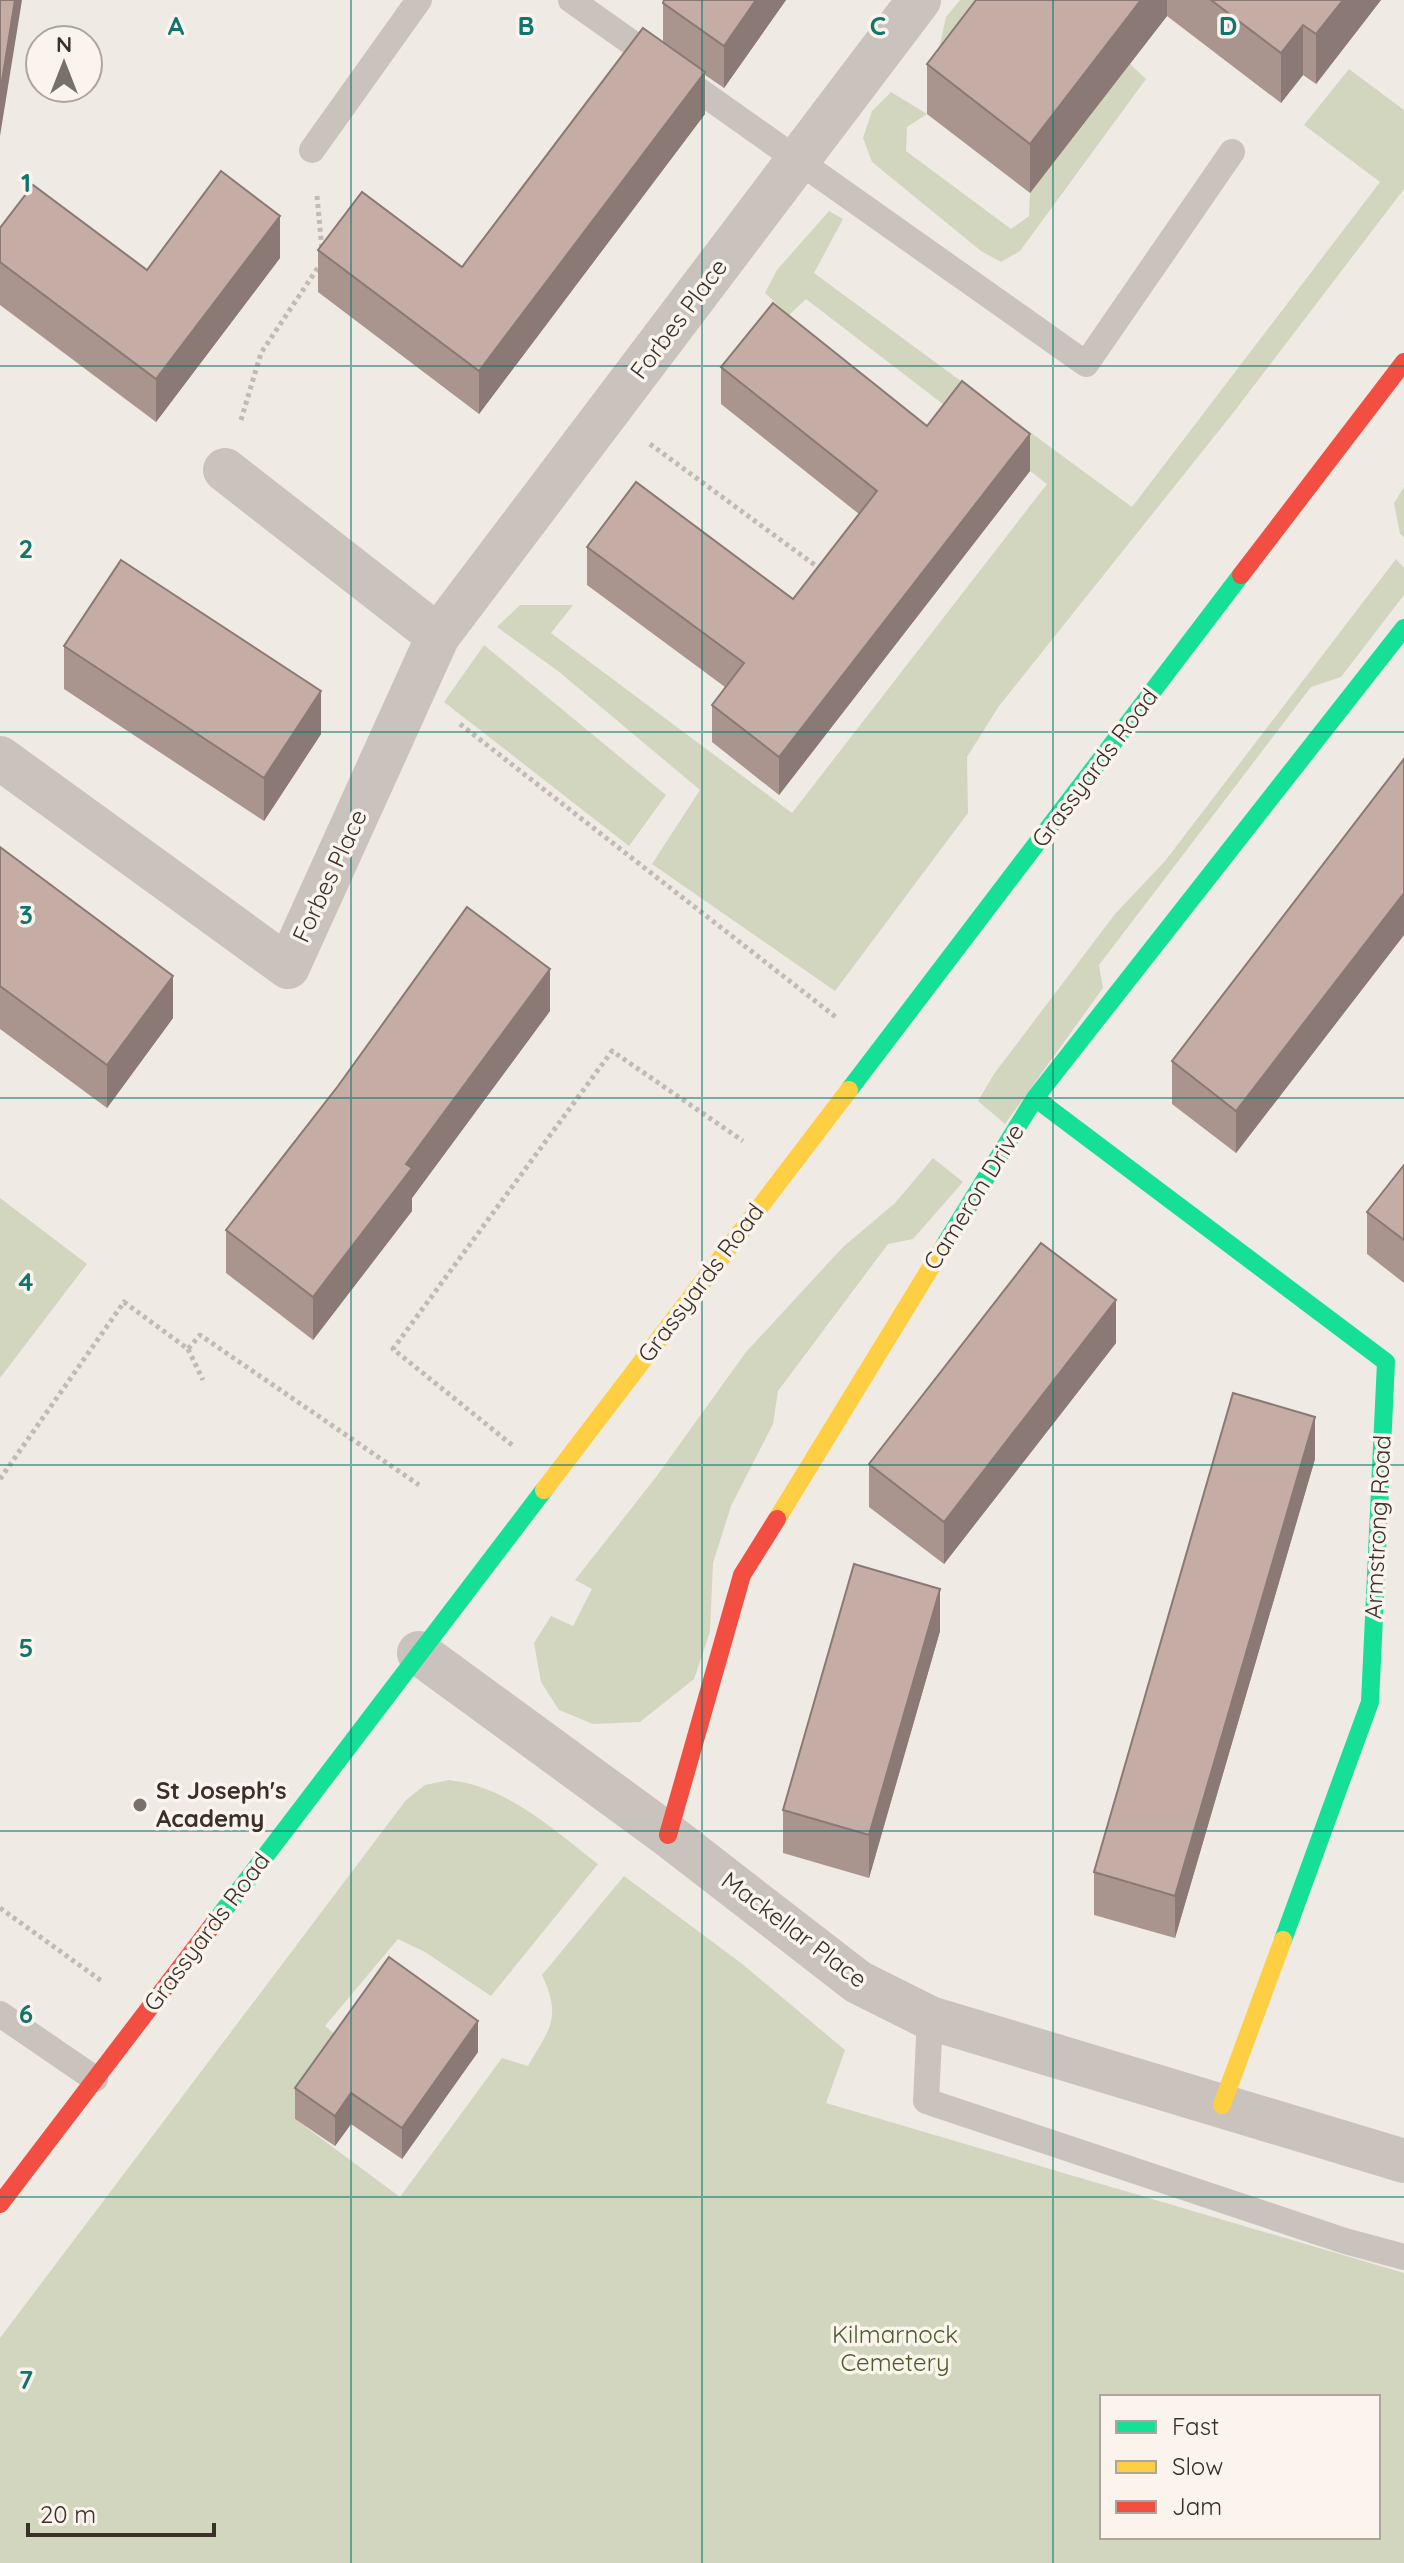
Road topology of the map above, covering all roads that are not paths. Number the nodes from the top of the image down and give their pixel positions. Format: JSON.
{"nodes":[{"id":1,"x":419,"y":0,"type":"edge"},
{"id":2,"x":571,"y":0,"type":"edge"},
{"id":3,"x":919,"y":0,"type":"edge"},
{"id":4,"x":312,"y":150,"type":"road end"},
{"id":5,"x":1232,"y":152,"type":"dead end"},
{"id":6,"x":801,"y":159,"type":"junction"},
{"id":7,"x":1404,"y":362,"type":"edge"},
{"id":8,"x":225,"y":470,"type":"road end"},
{"id":9,"x":1404,"y":628,"type":"edge"},
{"id":10,"x":438,"y":636,"type":"junction"},
{"id":11,"x":0,"y":758,"type":"edge"},
{"id":12,"x":1035,"y":1098,"type":"junction"},
{"id":13,"x":1394,"y":1406,"type":"edge"},
{"id":14,"x":419,"y":1653,"type":"junction"},
{"id":15,"x":668,"y":1835,"type":"junction"},
{"id":16,"x":0,"y":2014,"type":"edge"},
{"id":17,"x":930,"y":2018,"type":"junction"},
{"id":18,"x":95,"y":2079,"type":"junction"},
{"id":19,"x":1222,"y":2105,"type":"junction"},
{"id":20,"x":1404,"y":2161,"type":"edge"},
{"id":21,"x":0,"y":2204,"type":"edge"},
{"id":22,"x":1404,"y":2257,"type":"edge"}],
"edges":[{"from":1,"to":4,"type":"lane"},
{"from":2,"to":6,"type":"lane"},
{"from":3,"to":6,"type":"street","name":"Forbes Place"},
{"from":5,"to":6,"type":"lane"},
{"from":6,"to":10,"type":"street","name":"Forbes Place"},
{"from":7,"to":14,"type":"street","name":"Grassyards Road"},
{"from":8,"to":10,"type":"street"},
{"from":9,"to":12,"type":"street","name":"Cameron Drive"},
{"from":10,"to":11,"type":"street","name":"Forbes Place"},
{"from":12,"to":13,"type":"street","name":"Armstrong Road"},
{"from":12,"to":15,"type":"street","name":"Cameron Drive"},
{"from":13,"to":19,"type":"street","name":"Armstrong Road"},
{"from":14,"to":15,"type":"street","name":"Mackellar Place"},
{"from":14,"to":18,"type":"street","name":"Grassyards Road"},
{"from":15,"to":17,"type":"street","name":"Mackellar Place"},
{"from":16,"to":18,"type":"lane"},
{"from":17,"to":19,"type":"street","name":"Mackellar Place"},
{"from":17,"to":22,"type":"lane"},
{"from":18,"to":21,"type":"street","name":"Grassyards Road"},
{"from":19,"to":20,"type":"street","name":"Mackellar Place"}]}
